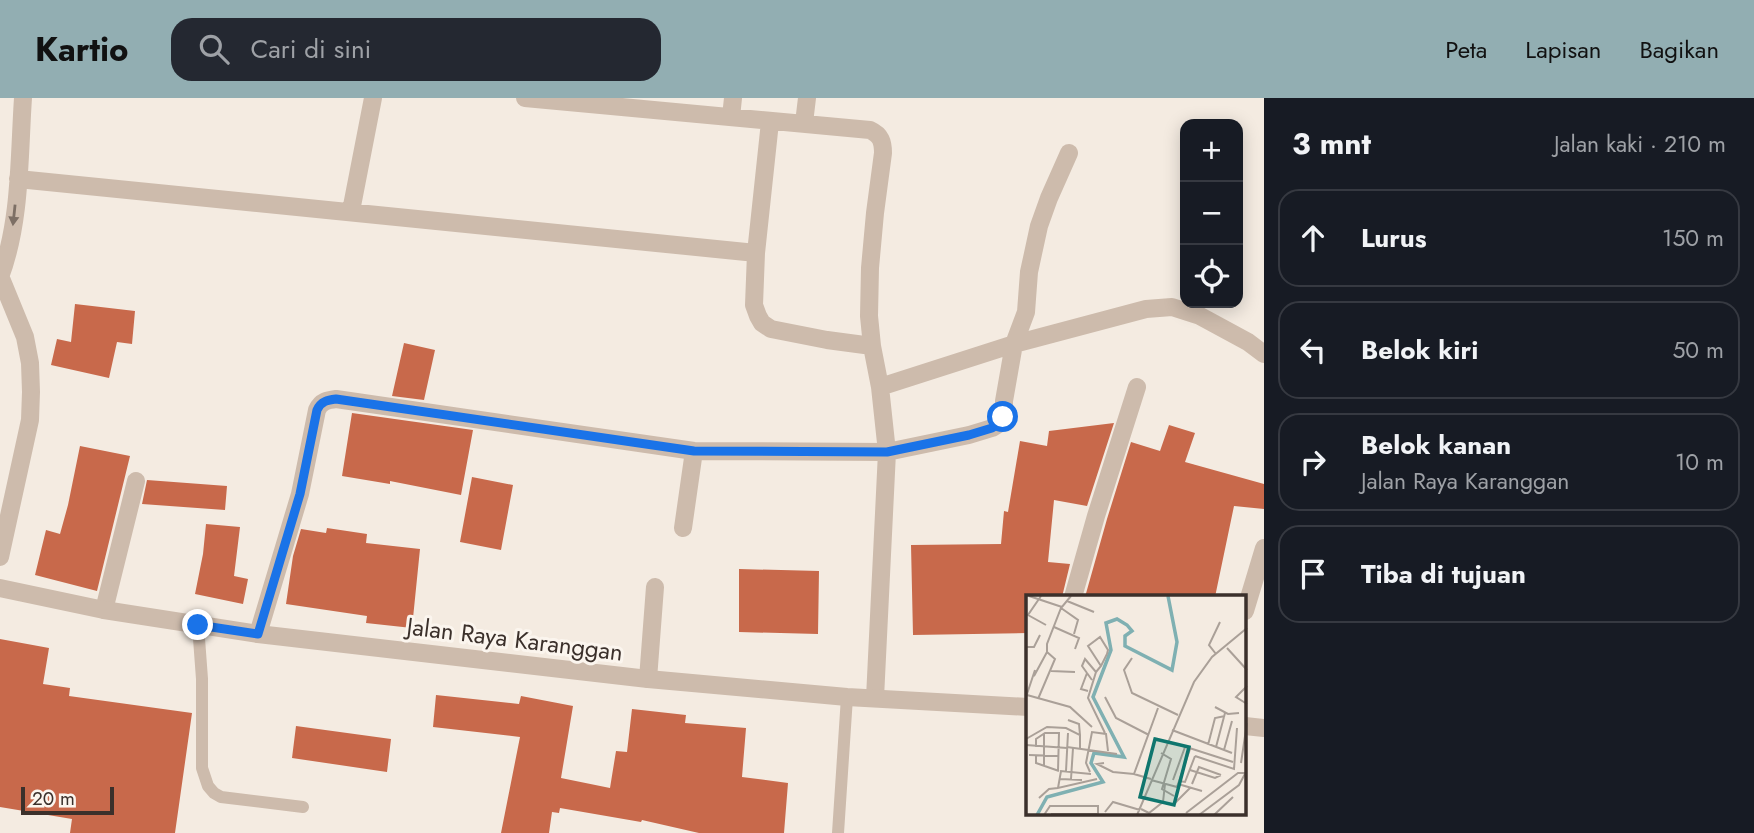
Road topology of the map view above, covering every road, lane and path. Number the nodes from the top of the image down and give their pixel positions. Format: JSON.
{"nodes":[{"id":1,"x":23,"y":98,"type":"edge"},
{"id":2,"x":373,"y":98,"type":"edge"},
{"id":3,"x":525,"y":98,"type":"edge"},
{"id":4,"x":733,"y":98,"type":"edge"},
{"id":5,"x":807,"y":98,"type":"edge"},
{"id":6,"x":732,"y":117,"type":"junction"},
{"id":7,"x":770,"y":122,"type":"junction"},
{"id":8,"x":804,"y":123,"type":"junction"},
{"id":9,"x":1069,"y":153,"type":"dead end"},
{"id":10,"x":18,"y":179,"type":"junction"},
{"id":11,"x":351,"y":211,"type":"junction"},
{"id":12,"x":756,"y":253,"type":"junction"},
{"id":13,"x":0,"y":276,"type":"edge"},
{"id":14,"x":1014,"y":344,"type":"junction"},
{"id":15,"x":872,"y":346,"type":"junction"},
{"id":16,"x":1264,"y":354,"type":"edge"},
{"id":17,"x":880,"y":387,"type":"junction"},
{"id":18,"x":1138,"y":387,"type":"dead end"},
{"id":19,"x":694,"y":451,"type":"junction"},
{"id":20,"x":887,"y":452,"type":"junction"},
{"id":21,"x":136,"y":481,"type":"dead end"},
{"id":22,"x":683,"y":528,"type":"dead end"},
{"id":23,"x":1264,"y":548,"type":"edge"},
{"id":24,"x":0,"y":557,"type":"edge"},
{"id":25,"x":655,"y":587,"type":"dead end"},
{"id":26,"x":0,"y":588,"type":"edge"},
{"id":27,"x":1074,"y":595,"type":"edge"},
{"id":28,"x":1246,"y":608,"type":"edge"},
{"id":29,"x":103,"y":610,"type":"junction"},
{"id":30,"x":198,"y":625,"type":"junction"},
{"id":31,"x":258,"y":634,"type":"junction"},
{"id":32,"x":648,"y":679,"type":"junction"},
{"id":33,"x":847,"y":697,"type":"junction"},
{"id":34,"x":875,"y":698,"type":"junction"},
{"id":35,"x":1026,"y":707,"type":"edge"},
{"id":36,"x":1246,"y":726,"type":"edge"},
{"id":37,"x":1264,"y":728,"type":"edge"},
{"id":38,"x":303,"y":807,"type":"dead end"},
{"id":39,"x":838,"y":833,"type":"edge"}],
"edges":[{"from":1,"to":10,"type":"street"},
{"from":2,"to":11,"type":"street"},
{"from":3,"to":6,"type":"street"},
{"from":4,"to":6,"type":"street"},
{"from":5,"to":8,"type":"street"},
{"from":6,"to":7,"type":"street"},
{"from":7,"to":8,"type":"street"},
{"from":7,"to":12,"type":"street"},
{"from":8,"to":15,"type":"street"},
{"from":9,"to":14,"type":"street"},
{"from":10,"to":11,"type":"street"},
{"from":10,"to":13,"type":"street","one_way":true},
{"from":11,"to":12,"type":"street"},
{"from":12,"to":15,"type":"street"},
{"from":13,"to":24,"type":"street"},
{"from":14,"to":16,"type":"street"},
{"from":14,"to":17,"type":"street"},
{"from":14,"to":20,"type":"street"},
{"from":15,"to":17,"type":"street"},
{"from":17,"to":20,"type":"street"},
{"from":18,"to":27,"type":"street"},
{"from":19,"to":20,"type":"street"},
{"from":19,"to":22,"type":"street"},
{"from":19,"to":31,"type":"street"},
{"from":20,"to":34,"type":"street"},
{"from":21,"to":29,"type":"street"},
{"from":23,"to":28,"type":"street"},
{"from":25,"to":32,"type":"street"},
{"from":26,"to":29,"type":"street","name":"Jalan Raya Karanggan"},
{"from":29,"to":30,"type":"street","name":"Jalan Raya Karanggan"},
{"from":30,"to":31,"type":"street","name":"Jalan Raya Karanggan"},
{"from":30,"to":38,"type":"lane"},
{"from":31,"to":32,"type":"street","name":"Jalan Raya Karanggan"},
{"from":32,"to":33,"type":"street","name":"Jalan Raya Karanggan"},
{"from":33,"to":34,"type":"street","name":"Jalan Raya Karanggan"},
{"from":33,"to":39,"type":"lane"},
{"from":34,"to":35,"type":"street","name":"Jalan Raya Karanggan"},
{"from":36,"to":37,"type":"street"}]}
